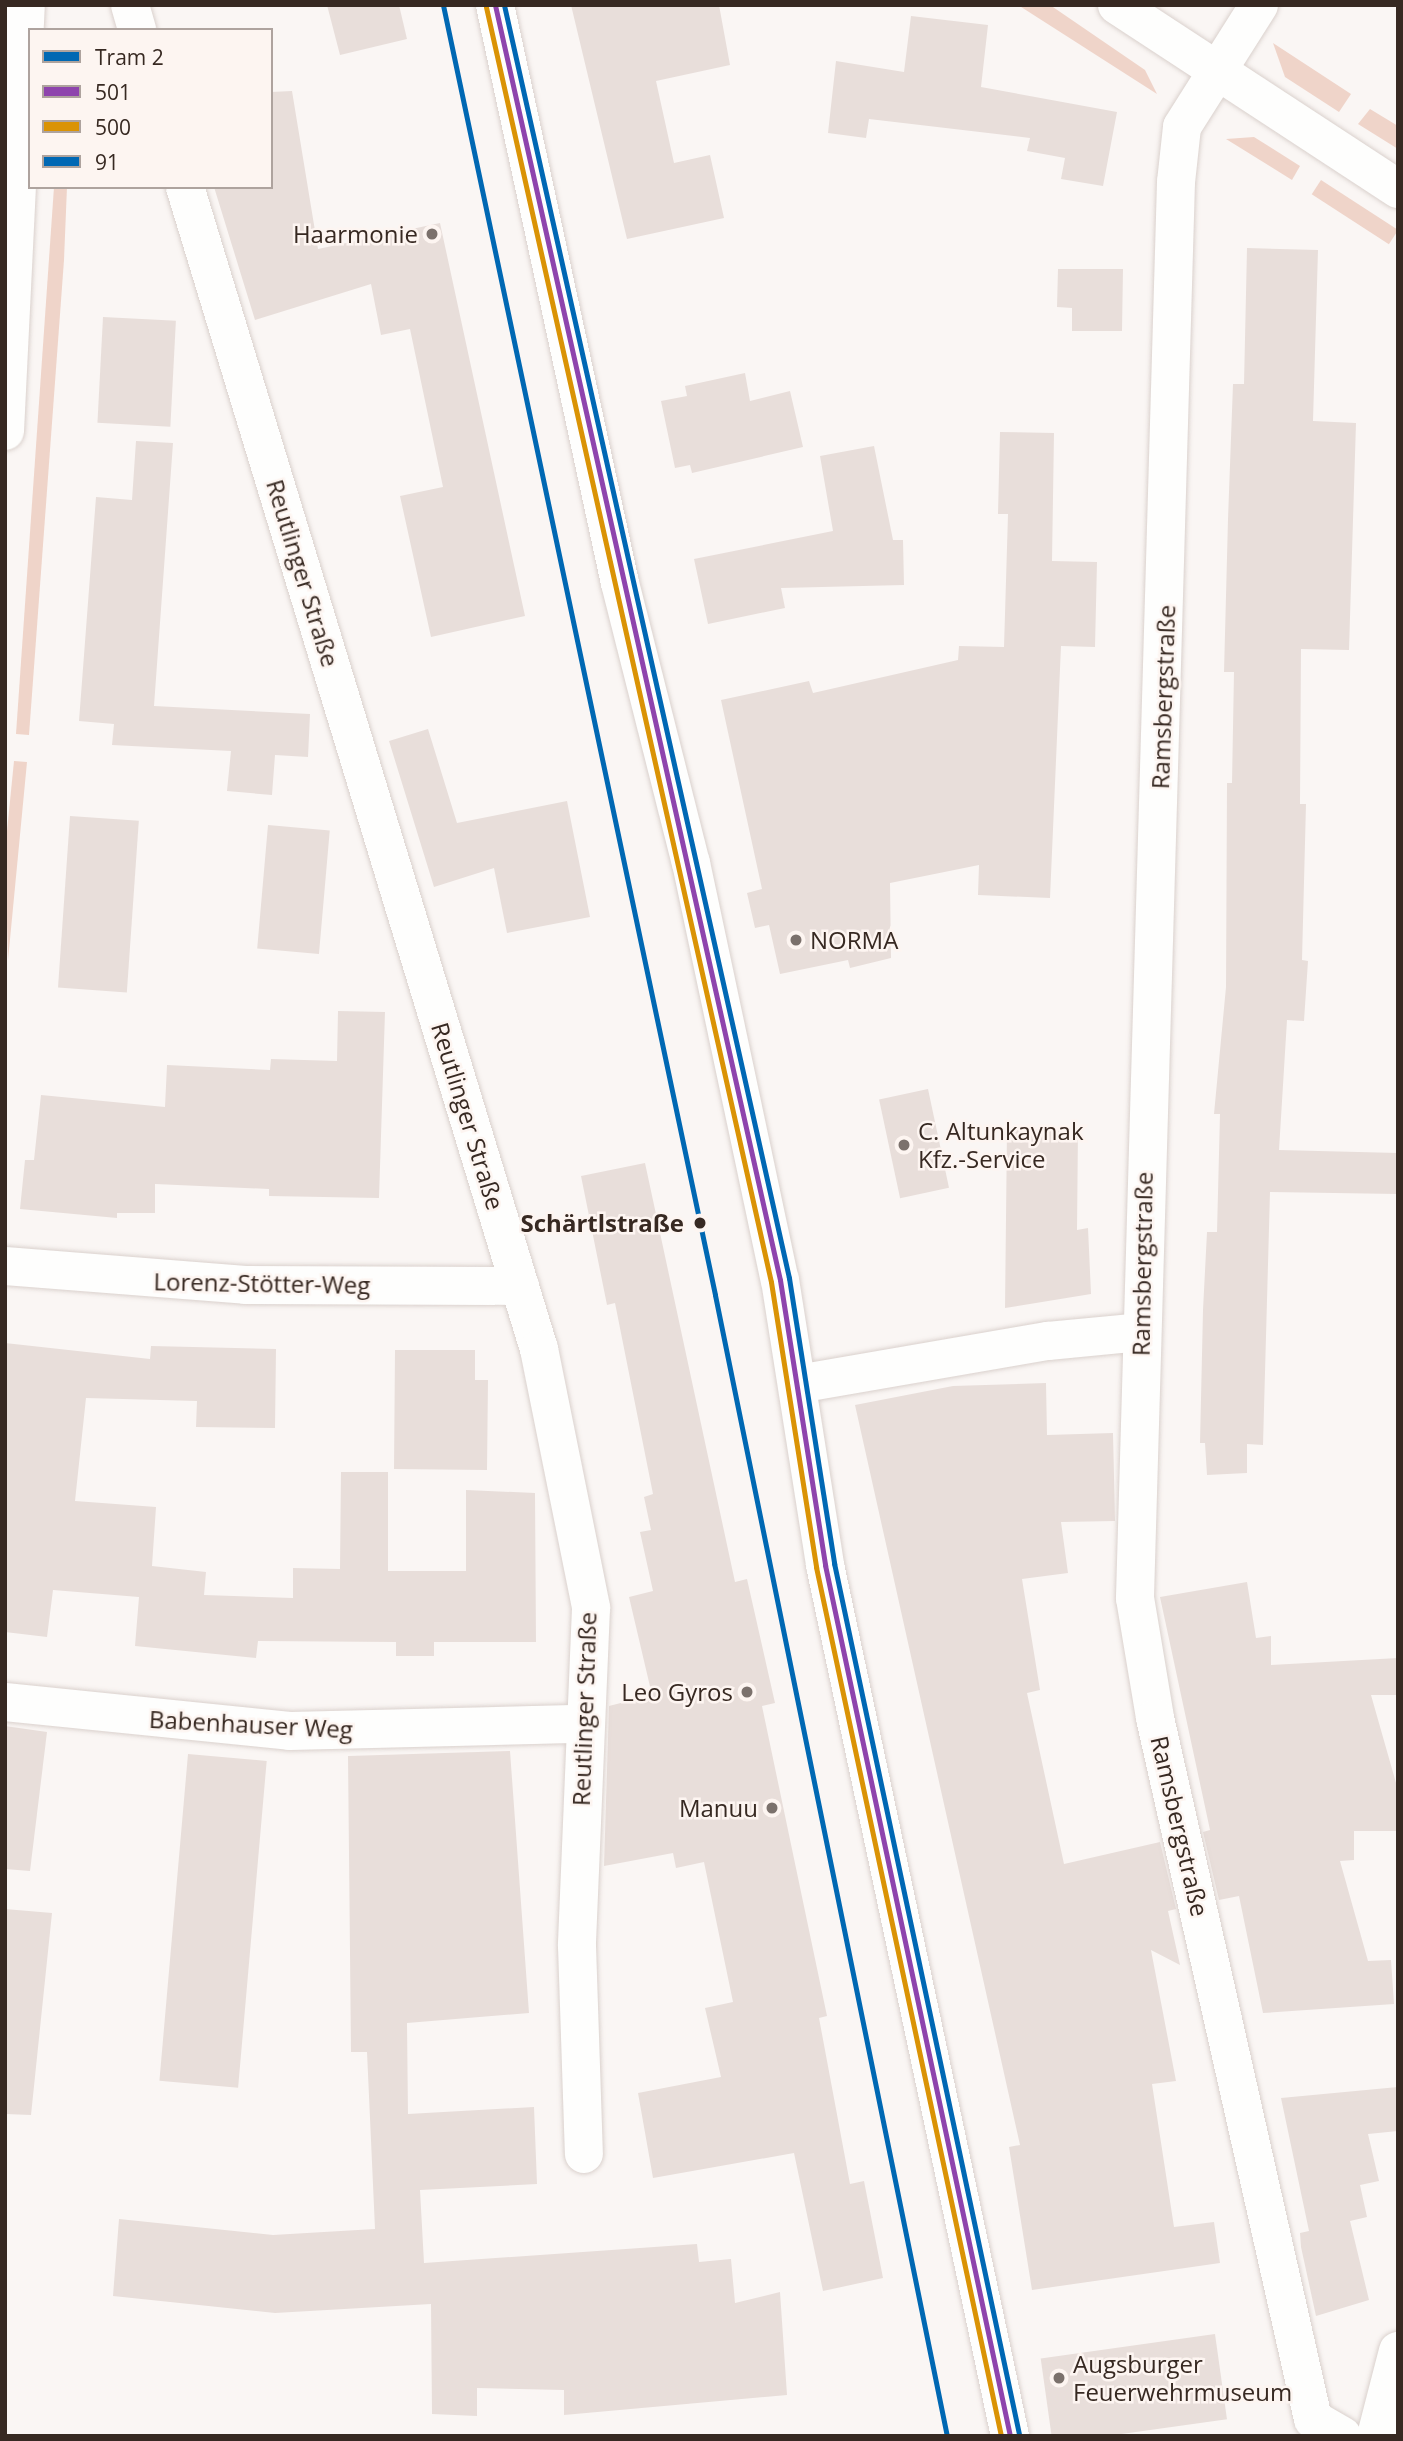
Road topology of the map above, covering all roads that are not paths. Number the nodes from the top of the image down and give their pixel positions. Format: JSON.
{"nodes":[{"id":1,"x":26,"y":5,"type":"edge"},
{"id":2,"x":130,"y":5,"type":"edge"},
{"id":3,"x":495,"y":5,"type":"edge"},
{"id":4,"x":1117,"y":5,"type":"edge"},
{"id":5,"x":1259,"y":5,"type":"edge"},
{"id":6,"x":136,"y":28,"type":"edge"},
{"id":7,"x":1217,"y":68,"type":"junction"},
{"id":8,"x":186,"y":189,"type":"edge"},
{"id":9,"x":1398,"y":189,"type":"edge"},
{"id":10,"x":5,"y":431,"type":"edge"},
{"id":11,"x":5,"y":1266,"type":"edge"},
{"id":12,"x":520,"y":1286,"type":"junction"},
{"id":13,"x":1141,"y":1332,"type":"junction"},
{"id":14,"x":798,"y":1384,"type":"junction"},
{"id":15,"x":5,"y":1702,"type":"edge"},
{"id":16,"x":582,"y":1724,"type":"junction"},
{"id":17,"x":584,"y":2154,"type":"dead end"},
{"id":18,"x":1398,"y":2351,"type":"edge"},
{"id":19,"x":1010,"y":2436,"type":"edge"},
{"id":20,"x":1342,"y":2436,"type":"edge"},
{"id":21,"x":1376,"y":2436,"type":"edge"}],
"edges":[{"from":1,"to":10,"type":"street"},
{"from":2,"to":6,"type":"street"},
{"from":3,"to":14,"type":"street"},
{"from":4,"to":7,"type":"street"},
{"from":5,"to":7,"type":"street","name":"Ramsbergstraße"},
{"from":7,"to":9,"type":"street"},
{"from":7,"to":13,"type":"street","name":"Ramsbergstraße"},
{"from":8,"to":12,"type":"street","name":"Reutlinger Straße"},
{"from":11,"to":12,"type":"street","name":"Lorenz-Stötter-Weg"},
{"from":12,"to":16,"type":"street","name":"Reutlinger Straße"},
{"from":13,"to":14,"type":"street"},
{"from":13,"to":20,"type":"street","name":"Ramsbergstraße"},
{"from":14,"to":19,"type":"street"},
{"from":15,"to":16,"type":"street","name":"Babenhauser Weg"},
{"from":16,"to":17,"type":"street","name":"Reutlinger Straße"},
{"from":18,"to":21,"type":"street"}]}
